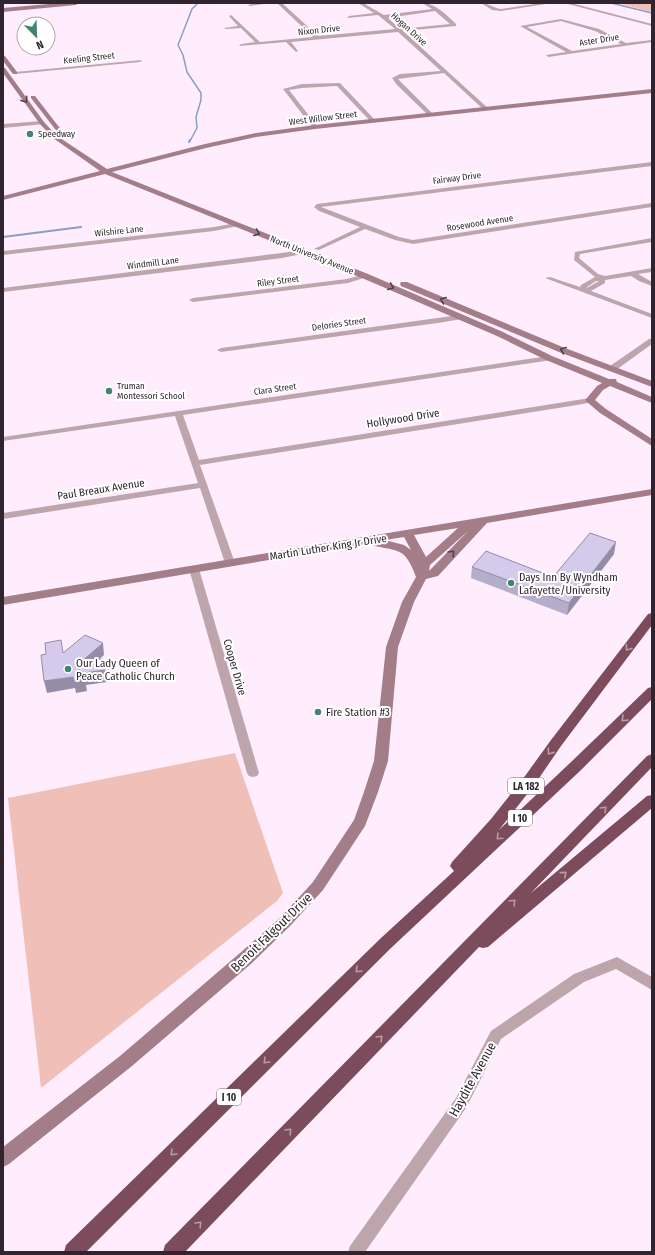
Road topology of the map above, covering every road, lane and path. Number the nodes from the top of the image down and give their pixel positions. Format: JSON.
{"nodes":[{"id":1,"x":76,"y":3,"type":"edge"},
{"id":2,"x":268,"y":3,"type":"edge"},
{"id":3,"x":279,"y":3,"type":"edge"},
{"id":4,"x":336,"y":3,"type":"edge"},
{"id":5,"x":339,"y":3,"type":"edge"},
{"id":6,"x":360,"y":3,"type":"edge"},
{"id":7,"x":424,"y":3,"type":"edge"},
{"id":8,"x":483,"y":3,"type":"edge"},
{"id":9,"x":550,"y":3,"type":"edge"},
{"id":10,"x":566,"y":3,"type":"edge"},
{"id":11,"x":250,"y":5,"type":"dead end"},
{"id":12,"x":3,"y":10,"type":"edge"},
{"id":13,"x":436,"y":10,"type":"junction"},
{"id":14,"x":378,"y":14,"type":"junction"},
{"id":15,"x":231,"y":16,"type":"dead end"},
{"id":16,"x":349,"y":17,"type":"dead end"},
{"id":17,"x":383,"y":17,"type":"junction"},
{"id":18,"x":652,"y":25,"type":"edge"},
{"id":19,"x":242,"y":27,"type":"junction"},
{"id":20,"x":226,"y":28,"type":"dead end"},
{"id":21,"x":399,"y":30,"type":"junction"},
{"id":22,"x":317,"y":38,"type":"junction"},
{"id":23,"x":652,"y":41,"type":"edge"},
{"id":24,"x":288,"y":42,"type":"junction"},
{"id":25,"x":259,"y":44,"type":"junction"},
{"id":26,"x":626,"y":44,"type":"junction"},
{"id":27,"x":241,"y":45,"type":"dead end"},
{"id":28,"x":296,"y":51,"type":"dead end"},
{"id":29,"x":572,"y":53,"type":"junction"},
{"id":30,"x":548,"y":56,"type":"dead end"},
{"id":31,"x":3,"y":57,"type":"edge"},
{"id":32,"x":140,"y":61,"type":"dead end"},
{"id":33,"x":3,"y":69,"type":"edge"},
{"id":34,"x":444,"y":72,"type":"junction"},
{"id":35,"x":15,"y":73,"type":"junction"},
{"id":36,"x":652,"y":91,"type":"edge"},
{"id":37,"x":486,"y":109,"type":"junction"},
{"id":38,"x":431,"y":115,"type":"junction"},
{"id":39,"x":373,"y":121,"type":"junction"},
{"id":40,"x":42,"y":123,"type":"junction"},
{"id":41,"x":3,"y":126,"type":"edge"},
{"id":42,"x":315,"y":127,"type":"junction"},
{"id":43,"x":652,"y":164,"type":"edge"},
{"id":44,"x":116,"y":169,"type":"junction"},
{"id":45,"x":106,"y":172,"type":"junction"},
{"id":46,"x":3,"y":198,"type":"edge"},
{"id":47,"x":652,"y":205,"type":"edge"},
{"id":48,"x":248,"y":222,"type":"junction"},
{"id":49,"x":236,"y":225,"type":"junction"},
{"id":50,"x":366,"y":227,"type":"junction"},
{"id":51,"x":652,"y":240,"type":"edge"},
{"id":52,"x":317,"y":249,"type":"junction"},
{"id":53,"x":305,"y":252,"type":"junction"},
{"id":54,"x":3,"y":253,"type":"edge"},
{"id":55,"x":652,"y":270,"type":"edge"},
{"id":56,"x":632,"y":274,"type":"junction"},
{"id":57,"x":365,"y":276,"type":"junction"},
{"id":58,"x":548,"y":278,"type":"dead end"},
{"id":59,"x":601,"y":281,"type":"junction"},
{"id":60,"x":652,"y":284,"type":"edge"},
{"id":61,"x":3,"y":290,"type":"edge"},
{"id":62,"x":584,"y":290,"type":"junction"},
{"id":63,"x":193,"y":300,"type":"dead end"},
{"id":64,"x":474,"y":313,"type":"junction"},
{"id":65,"x":652,"y":316,"type":"edge"},
{"id":66,"x":459,"y":317,"type":"junction"},
{"id":67,"x":500,"y":334,"type":"junction"},
{"id":68,"x":537,"y":338,"type":"junction"},
{"id":69,"x":652,"y":341,"type":"edge"},
{"id":70,"x":221,"y":350,"type":"dead end"},
{"id":71,"x":535,"y":351,"type":"junction"},
{"id":72,"x":549,"y":358,"type":"junction"},
{"id":73,"x":613,"y":368,"type":"junction"},
{"id":74,"x":608,"y":383,"type":"junction"},
{"id":75,"x":652,"y":384,"type":"edge"},
{"id":76,"x":652,"y":392,"type":"edge"},
{"id":77,"x":590,"y":400,"type":"junction"},
{"id":78,"x":652,"y":400,"type":"edge"},
{"id":79,"x":178,"y":413,"type":"junction"},
{"id":80,"x":3,"y":439,"type":"edge"},
{"id":81,"x":652,"y":443,"type":"edge"},
{"id":82,"x":195,"y":462,"type":"junction"},
{"id":83,"x":203,"y":485,"type":"junction"},
{"id":84,"x":652,"y":492,"type":"edge"},
{"id":85,"x":3,"y":516,"type":"edge"},
{"id":86,"x":485,"y":519,"type":"junction"},
{"id":87,"x":471,"y":522,"type":"junction"},
{"id":88,"x":408,"y":534,"type":"junction"},
{"id":89,"x":355,"y":542,"type":"junction"},
{"id":90,"x":230,"y":563,"type":"junction"},
{"id":91,"x":194,"y":569,"type":"junction"},
{"id":92,"x":424,"y":571,"type":"junction"},
{"id":93,"x":3,"y":601,"type":"edge"},
{"id":94,"x":652,"y":617,"type":"edge"},
{"id":95,"x":652,"y":691,"type":"edge"},
{"id":96,"x":652,"y":759,"type":"edge"},
{"id":97,"x":253,"y":773,"type":"dead end"},
{"id":98,"x":652,"y":800,"type":"edge"},
{"id":99,"x":386,"y":942,"type":"junction"},
{"id":100,"x":652,"y":984,"type":"edge"},
{"id":101,"x":427,"y":989,"type":"junction"},
{"id":102,"x":3,"y":1158,"type":"edge"},
{"id":103,"x":73,"y":1252,"type":"edge"},
{"id":104,"x":172,"y":1252,"type":"edge"},
{"id":105,"x":356,"y":1252,"type":"edge"}],
"edges":[{"from":1,"to":12,"type":"main road"},
{"from":2,"to":11,"type":"street"},
{"from":3,"to":22,"type":"street"},
{"from":4,"to":5,"type":"street"},
{"from":6,"to":14,"type":"street","name":"Hogan Drive"},
{"from":7,"to":13,"type":"street"},
{"from":8,"to":9,"type":"street"},
{"from":10,"to":18,"type":"street"},
{"from":13,"to":17,"type":"street"},
{"from":13,"to":21,"type":"street","name":"Nixon Drive"},
{"from":14,"to":16,"type":"street"},
{"from":14,"to":17,"type":"street","name":"Hogan Drive"},
{"from":15,"to":19,"type":"street"},
{"from":17,"to":21,"type":"street","name":"Hogan Drive"},
{"from":19,"to":20,"type":"street"},
{"from":19,"to":25,"type":"street"},
{"from":21,"to":22,"type":"street","name":"Nixon Drive"},
{"from":21,"to":34,"type":"street","name":"Hogan Drive"},
{"from":22,"to":24,"type":"street","name":"Nixon Drive"},
{"from":23,"to":26,"type":"street","name":"Aster Drive"},
{"from":24,"to":25,"type":"street","name":"Nixon Drive"},
{"from":24,"to":28,"type":"street"},
{"from":25,"to":27,"type":"street","name":"Nixon Drive"},
{"from":26,"to":29,"type":"street","name":"Aster Drive"},
{"from":26,"to":29,"type":"street"},
{"from":29,"to":30,"type":"street","name":"Aster Drive"},
{"from":31,"to":35,"type":"main road","name":"North University Avenue"},
{"from":32,"to":35,"type":"street","name":"Keeling Street"},
{"from":33,"to":40,"type":"main road","name":"North University Avenue","one_way":true},
{"from":34,"to":37,"type":"street","name":"Hogan Drive"},
{"from":34,"to":38,"type":"street"},
{"from":35,"to":44,"type":"main road","name":"North University Avenue"},
{"from":36,"to":37,"type":"main road","name":"West Willow Street"},
{"from":37,"to":38,"type":"main road","name":"West Willow Street"},
{"from":38,"to":39,"type":"main road","name":"West Willow Street"},
{"from":39,"to":42,"type":"main road","name":"West Willow Street"},
{"from":39,"to":42,"type":"street"},
{"from":40,"to":41,"type":"street"},
{"from":40,"to":45,"type":"main road","name":"North University Avenue"},
{"from":42,"to":44,"type":"main road","name":"West Willow Street"},
{"from":43,"to":50,"type":"street","name":"Fairway Drive"},
{"from":44,"to":45,"type":"main road","name":"West Willow Street"},
{"from":44,"to":48,"type":"main road","name":"North University Avenue"},
{"from":45,"to":46,"type":"main road","name":"West Willow Street"},
{"from":45,"to":49,"type":"main road","name":"North University Avenue"},
{"from":47,"to":50,"type":"street","name":"Rosewood Avenue"},
{"from":48,"to":49,"type":"main road"},
{"from":48,"to":52,"type":"main road","name":"North University Avenue"},
{"from":49,"to":53,"type":"main road","name":"North University Avenue","one_way":true},
{"from":49,"to":54,"type":"street","name":"Wilshire Lane"},
{"from":50,"to":52,"type":"street"},
{"from":51,"to":59,"type":"street"},
{"from":64,"to":52,"type":"main road","name":"North University Avenue","one_way":true},
{"from":53,"to":57,"type":"main road","name":"North University Avenue"},
{"from":53,"to":61,"type":"street","name":"Windmill Lane"},
{"from":55,"to":56,"type":"street"},
{"from":56,"to":59,"type":"street"},
{"from":56,"to":60,"type":"street"},
{"from":57,"to":63,"type":"street","name":"Riley Street"},
{"from":57,"to":66,"type":"main road","name":"North University Avenue","one_way":true},
{"from":58,"to":62,"type":"street"},
{"from":59,"to":62,"type":"street"},
{"from":59,"to":62,"type":"street"},
{"from":62,"to":65,"type":"street"},
{"from":64,"to":66,"type":"main road"},
{"from":64,"to":68,"type":"main road","name":"North University Avenue"},
{"from":66,"to":67,"type":"main road","name":"North University Avenue"},
{"from":66,"to":70,"type":"street","name":"Delories Street"},
{"from":67,"to":68,"type":"main road"},
{"from":67,"to":71,"type":"main road","name":"North University Avenue"},
{"from":73,"to":68,"type":"main road","name":"North University Avenue","one_way":true},
{"from":69,"to":73,"type":"street"},
{"from":71,"to":72,"type":"main road","name":"North University Avenue"},
{"from":71,"to":73,"type":"main road"},
{"from":72,"to":74,"type":"main road","name":"North University Avenue"},
{"from":72,"to":79,"type":"street","name":"Clara Street"},
{"from":73,"to":75,"type":"main road","name":"North University Avenue"},
{"from":74,"to":76,"type":"main road"},
{"from":74,"to":77,"type":"main road"},
{"from":74,"to":78,"type":"main road","name":"North University Avenue"},
{"from":77,"to":81,"type":"main road"},
{"from":77,"to":82,"type":"street","name":"Hollywood Drive"},
{"from":79,"to":80,"type":"street","name":"Clara Street"},
{"from":79,"to":82,"type":"street"},
{"from":82,"to":83,"type":"street"},
{"from":83,"to":85,"type":"street","name":"Paul Breaux Avenue"},
{"from":83,"to":90,"type":"street"},
{"from":84,"to":86,"type":"main road","name":"Martin Luther King Jr Drive"},
{"from":86,"to":87,"type":"main road","name":"Martin Luther King Jr Drive"},
{"from":92,"to":86,"type":"main road","one_way":true},
{"from":87,"to":88,"type":"main road","name":"Martin Luther King Jr Drive"},
{"from":87,"to":92,"type":"main road"},
{"from":88,"to":89,"type":"main road","name":"Martin Luther King Jr Drive"},
{"from":88,"to":92,"type":"main road"},
{"from":89,"to":90,"type":"main road","name":"Martin Luther King Jr Drive"},
{"from":89,"to":92,"type":"main road"},
{"from":90,"to":91,"type":"main road","name":"Martin Luther King Jr Drive"},
{"from":91,"to":93,"type":"main road","name":"Martin Luther King Jr Drive"},
{"from":91,"to":97,"type":"street","name":"Cooper Drive"},
{"from":92,"to":102,"type":"main road","name":"Benoit Falgout Drive"},
{"from":94,"to":99,"type":"highway","number":"LA 182","one_way":true},
{"from":95,"to":99,"type":"highway","number":"I 10","one_way":true},
{"from":101,"to":96,"type":"highway","one_way":true},
{"from":101,"to":98,"type":"highway","one_way":true},
{"from":99,"to":103,"type":"highway","number":"I 10","one_way":true},
{"from":100,"to":105,"type":"street","name":"Haydite Avenue"},
{"from":104,"to":101,"type":"highway","one_way":true}]}
